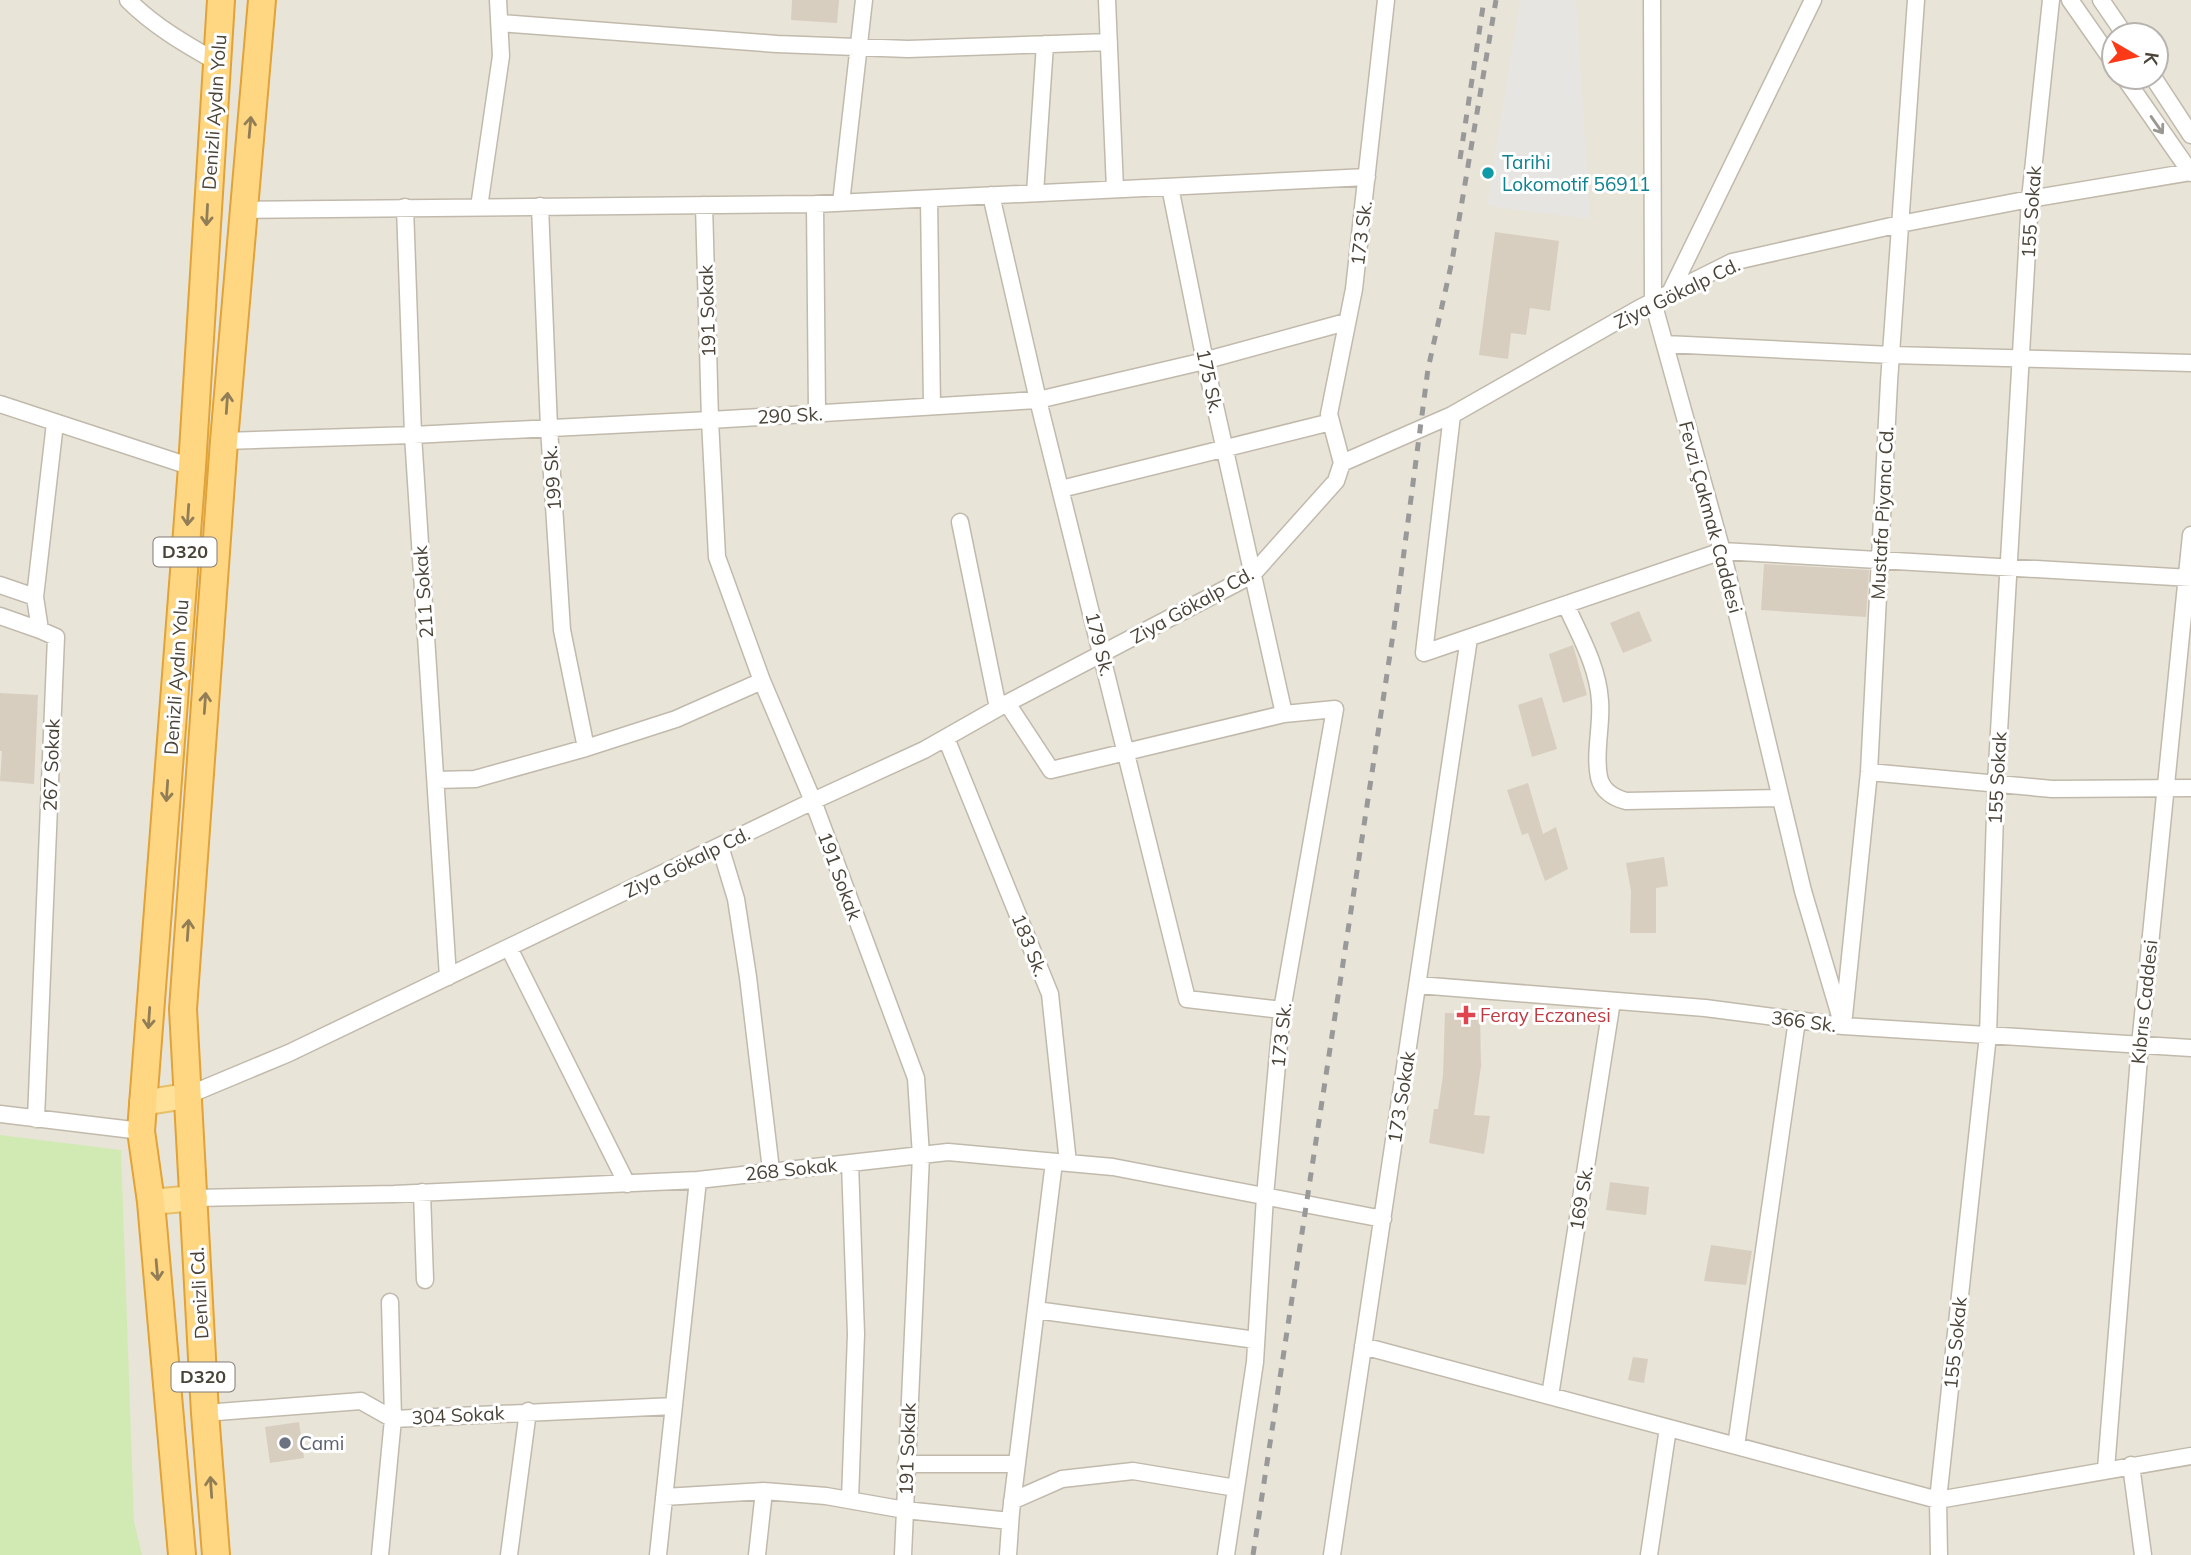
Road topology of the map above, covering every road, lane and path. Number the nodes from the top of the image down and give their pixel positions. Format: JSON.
{"nodes":[{"id":1,"x":128,"y":0,"type":"edge"},
{"id":2,"x":221,"y":0,"type":"edge"},
{"id":3,"x":262,"y":0,"type":"edge"},
{"id":4,"x":498,"y":0,"type":"edge"},
{"id":5,"x":864,"y":0,"type":"edge"},
{"id":6,"x":1107,"y":0,"type":"edge"},
{"id":7,"x":1385,"y":0,"type":"edge"},
{"id":8,"x":1652,"y":0,"type":"edge"},
{"id":9,"x":1813,"y":0,"type":"edge"},
{"id":10,"x":1916,"y":0,"type":"edge"},
{"id":11,"x":2051,"y":0,"type":"edge"},
{"id":12,"x":2070,"y":0,"type":"edge"},
{"id":13,"x":2101,"y":0,"type":"edge"},
{"id":14,"x":2115,"y":21,"type":"edge"},
{"id":15,"x":499,"y":23,"type":"junction"},
{"id":16,"x":1109,"y":42,"type":"junction"},
{"id":17,"x":2100,"y":43,"type":"edge"},
{"id":18,"x":1045,"y":44,"type":"junction"},
{"id":19,"x":858,"y":47,"type":"junction"},
{"id":20,"x":217,"y":62,"type":"junction"},
{"id":21,"x":2134,"y":91,"type":"edge"},
{"id":22,"x":2161,"y":91,"type":"edge"},
{"id":23,"x":2191,"y":135,"type":"edge"},
{"id":24,"x":2191,"y":172,"type":"edge"},
{"id":25,"x":1367,"y":177,"type":"junction"},
{"id":26,"x":1170,"y":187,"type":"junction"},
{"id":27,"x":1115,"y":189,"type":"junction"},
{"id":28,"x":1035,"y":193,"type":"junction"},
{"id":29,"x":991,"y":195,"type":"junction"},
{"id":30,"x":929,"y":199,"type":"junction"},
{"id":31,"x":2030,"y":199,"type":"junction"},
{"id":32,"x":841,"y":203,"type":"junction"},
{"id":33,"x":815,"y":204,"type":"junction"},
{"id":34,"x":704,"y":205,"type":"junction"},
{"id":35,"x":479,"y":206,"type":"junction"},
{"id":36,"x":540,"y":206,"type":"junction"},
{"id":37,"x":405,"y":207,"type":"junction"},
{"id":38,"x":242,"y":210,"type":"junction"},
{"id":39,"x":1900,"y":224,"type":"junction"},
{"id":40,"x":1670,"y":293,"type":"junction"},
{"id":41,"x":1653,"y":302,"type":"junction"},
{"id":42,"x":1346,"y":322,"type":"junction"},
{"id":43,"x":1665,"y":344,"type":"junction"},
{"id":44,"x":1891,"y":355,"type":"junction"},
{"id":45,"x":2022,"y":358,"type":"junction"},
{"id":46,"x":1205,"y":361,"type":"junction"},
{"id":47,"x":2191,"y":363,"type":"edge"},
{"id":48,"x":1038,"y":400,"type":"junction"},
{"id":49,"x":0,"y":404,"type":"edge"},
{"id":50,"x":932,"y":406,"type":"junction"},
{"id":51,"x":817,"y":413,"type":"junction"},
{"id":52,"x":1452,"y":415,"type":"junction"},
{"id":53,"x":710,"y":420,"type":"junction"},
{"id":54,"x":1331,"y":422,"type":"junction"},
{"id":55,"x":55,"y":423,"type":"junction"},
{"id":56,"x":549,"y":428,"type":"junction"},
{"id":57,"x":413,"y":435,"type":"junction"},
{"id":58,"x":224,"y":441,"type":"junction"},
{"id":59,"x":1224,"y":449,"type":"junction"},
{"id":60,"x":1342,"y":463,"type":"junction"},
{"id":61,"x":192,"y":467,"type":"junction"},
{"id":62,"x":1061,"y":489,"type":"junction"},
{"id":63,"x":960,"y":522,"type":"dead end"},
{"id":64,"x":2191,"y":535,"type":"edge"},
{"id":65,"x":1722,"y":551,"type":"junction"},
{"id":66,"x":1880,"y":559,"type":"junction"},
{"id":67,"x":2010,"y":567,"type":"junction"},
{"id":68,"x":1252,"y":575,"type":"junction"},
{"id":69,"x":2189,"y":578,"type":"edge"},
{"id":70,"x":0,"y":584,"type":"edge"},
{"id":71,"x":35,"y":597,"type":"junction"},
{"id":72,"x":1566,"y":605,"type":"junction"},
{"id":73,"x":0,"y":616,"type":"edge"},
{"id":74,"x":40,"y":630,"type":"junction"},
{"id":75,"x":1469,"y":638,"type":"junction"},
{"id":76,"x":1103,"y":655,"type":"junction"},
{"id":77,"x":762,"y":681,"type":"junction"},
{"id":78,"x":1002,"y":706,"type":"junction"},
{"id":79,"x":1284,"y":714,"type":"junction"},
{"id":80,"x":946,"y":738,"type":"junction"},
{"id":81,"x":586,"y":748,"type":"junction"},
{"id":82,"x":1126,"y":754,"type":"junction"},
{"id":83,"x":1869,"y":772,"type":"junction"},
{"id":84,"x":436,"y":780,"type":"junction"},
{"id":85,"x":1996,"y":783,"type":"junction"},
{"id":86,"x":2166,"y":788,"type":"junction"},
{"id":87,"x":2191,"y":788,"type":"edge"},
{"id":88,"x":1781,"y":798,"type":"junction"},
{"id":89,"x":813,"y":801,"type":"junction"},
{"id":90,"x":720,"y":846,"type":"junction"},
{"id":91,"x":509,"y":948,"type":"junction"},
{"id":92,"x":448,"y":977,"type":"junction"},
{"id":93,"x":1418,"y":985,"type":"junction"},
{"id":94,"x":1612,"y":1001,"type":"junction"},
{"id":95,"x":1282,"y":1010,"type":"junction"},
{"id":96,"x":1797,"y":1020,"type":"junction"},
{"id":97,"x":1843,"y":1026,"type":"junction"},
{"id":98,"x":1988,"y":1035,"type":"junction"},
{"id":99,"x":2140,"y":1045,"type":"junction"},
{"id":100,"x":2191,"y":1048,"type":"edge"},
{"id":101,"x":187,"y":1096,"type":"junction"},
{"id":102,"x":142,"y":1103,"type":"junction"},
{"id":103,"x":0,"y":1114,"type":"edge"},
{"id":104,"x":36,"y":1119,"type":"junction"},
{"id":105,"x":141,"y":1131,"type":"junction"},
{"id":106,"x":921,"y":1156,"type":"junction"},
{"id":107,"x":1061,"y":1162,"type":"junction"},
{"id":108,"x":850,"y":1163,"type":"junction"},
{"id":109,"x":771,"y":1170,"type":"junction"},
{"id":110,"x":698,"y":1180,"type":"junction"},
{"id":111,"x":627,"y":1184,"type":"junction"},
{"id":112,"x":422,"y":1192,"type":"junction"},
{"id":113,"x":1265,"y":1196,"type":"junction"},
{"id":114,"x":195,"y":1198,"type":"junction"},
{"id":115,"x":152,"y":1202,"type":"junction"},
{"id":116,"x":1382,"y":1219,"type":"junction"},
{"id":117,"x":425,"y":1280,"type":"dead end"},
{"id":118,"x":390,"y":1303,"type":"dead end"},
{"id":119,"x":1035,"y":1311,"type":"junction"},
{"id":120,"x":1256,"y":1340,"type":"junction"},
{"id":121,"x":1363,"y":1346,"type":"junction"},
{"id":122,"x":1550,"y":1396,"type":"junction"},
{"id":123,"x":674,"y":1406,"type":"junction"},
{"id":124,"x":528,"y":1411,"type":"junction"},
{"id":125,"x":205,"y":1413,"type":"junction"},
{"id":126,"x":393,"y":1419,"type":"junction"},
{"id":127,"x":1668,"y":1427,"type":"junction"},
{"id":128,"x":1736,"y":1446,"type":"junction"},
{"id":129,"x":2191,"y":1456,"type":"edge"},
{"id":130,"x":906,"y":1464,"type":"junction"},
{"id":131,"x":1017,"y":1464,"type":"junction"},
{"id":132,"x":2131,"y":1465,"type":"junction"},
{"id":133,"x":2106,"y":1469,"type":"junction"},
{"id":134,"x":1236,"y":1488,"type":"junction"},
{"id":135,"x":764,"y":1491,"type":"junction"},
{"id":136,"x":664,"y":1496,"type":"junction"},
{"id":137,"x":850,"y":1500,"type":"junction"},
{"id":138,"x":1938,"y":1500,"type":"junction"},
{"id":139,"x":1012,"y":1501,"type":"junction"},
{"id":140,"x":905,"y":1510,"type":"junction"},
{"id":141,"x":1010,"y":1521,"type":"junction"},
{"id":142,"x":182,"y":1555,"type":"edge"},
{"id":143,"x":216,"y":1555,"type":"edge"},
{"id":144,"x":380,"y":1555,"type":"edge"},
{"id":145,"x":509,"y":1555,"type":"edge"},
{"id":146,"x":657,"y":1555,"type":"edge"},
{"id":147,"x":757,"y":1555,"type":"edge"},
{"id":148,"x":902,"y":1555,"type":"edge"},
{"id":149,"x":1009,"y":1555,"type":"edge"},
{"id":150,"x":1226,"y":1555,"type":"edge"},
{"id":151,"x":1332,"y":1555,"type":"edge"},
{"id":152,"x":1649,"y":1555,"type":"edge"},
{"id":153,"x":1939,"y":1555,"type":"edge"},
{"id":154,"x":2143,"y":1555,"type":"edge"}],
"edges":[{"from":1,"to":20,"type":"street"},
{"from":2,"to":20,"type":"highway","name":"Denizli Aydın Yolu","number":"D320"},
{"from":38,"to":3,"type":"highway","name":"Denizli Aydın Yolu","number":"D320","one_way":true},
{"from":4,"to":15,"type":"street"},
{"from":5,"to":19,"type":"street"},
{"from":6,"to":16,"type":"street"},
{"from":7,"to":25,"type":"street","name":"173 Sk."},
{"from":8,"to":41,"type":"street","name":"Fevzi Çakmak Caddesi"},
{"from":9,"to":40,"type":"street"},
{"from":10,"to":39,"type":"street","name":"Mustafa Piyancı Cd."},
{"from":11,"to":31,"type":"street","name":"155 Sokak"},
{"from":12,"to":17,"type":"street"},
{"from":13,"to":14,"type":"street"},
{"from":15,"to":19,"type":"street"},
{"from":15,"to":35,"type":"street"},
{"from":16,"to":18,"type":"street"},
{"from":16,"to":27,"type":"street"},
{"from":18,"to":19,"type":"street"},
{"from":18,"to":28,"type":"street"},
{"from":19,"to":32,"type":"street"},
{"from":20,"to":61,"type":"highway","name":"Denizli Aydın Yolu","number":"D320","one_way":true},
{"from":21,"to":24,"type":"street","one_way":true},
{"from":22,"to":23,"type":"street"},
{"from":24,"to":31,"type":"street","name":"Ziya Gökalp Cd."},
{"from":25,"to":26,"type":"street"},
{"from":25,"to":42,"type":"street","name":"173 Sk."},
{"from":26,"to":27,"type":"street"},
{"from":26,"to":46,"type":"street","name":"175 Sk."},
{"from":27,"to":28,"type":"street"},
{"from":28,"to":29,"type":"street"},
{"from":29,"to":30,"type":"street"},
{"from":29,"to":48,"type":"street","name":"179 Sk."},
{"from":30,"to":32,"type":"street"},
{"from":30,"to":50,"type":"street"},
{"from":31,"to":39,"type":"street","name":"Ziya Gökalp Cd."},
{"from":31,"to":45,"type":"street","name":"155 Sokak"},
{"from":32,"to":33,"type":"street"},
{"from":33,"to":34,"type":"street"},
{"from":33,"to":51,"type":"street"},
{"from":34,"to":36,"type":"street"},
{"from":34,"to":53,"type":"street","name":"191 Sokak"},
{"from":35,"to":36,"type":"street"},
{"from":35,"to":37,"type":"street"},
{"from":36,"to":56,"type":"street","name":"199 Sk."},
{"from":37,"to":38,"type":"street"},
{"from":37,"to":57,"type":"street","name":"211 Sokak"},
{"from":58,"to":38,"type":"highway","name":"Denizli Aydın Yolu","number":"D320","one_way":true},
{"from":39,"to":40,"type":"street","name":"Ziya Gökalp Cd."},
{"from":39,"to":44,"type":"street","name":"Mustafa Piyancı Cd."},
{"from":40,"to":41,"type":"street","name":"Ziya Gökalp Cd."},
{"from":41,"to":43,"type":"street","name":"Fevzi Çakmak Caddesi"},
{"from":41,"to":52,"type":"street","name":"Ziya Gökalp Cd."},
{"from":42,"to":46,"type":"street","name":"290 Sk."},
{"from":42,"to":54,"type":"street","name":"173 Sk."},
{"from":43,"to":44,"type":"street"},
{"from":43,"to":65,"type":"street","name":"Fevzi Çakmak Caddesi"},
{"from":44,"to":45,"type":"street"},
{"from":44,"to":66,"type":"street","name":"Mustafa Piyancı Cd."},
{"from":45,"to":47,"type":"street"},
{"from":45,"to":67,"type":"street","name":"155 Sokak"},
{"from":46,"to":48,"type":"street","name":"290 Sk."},
{"from":46,"to":59,"type":"street","name":"175 Sk."},
{"from":48,"to":50,"type":"street","name":"290 Sk."},
{"from":48,"to":62,"type":"street","name":"179 Sk."},
{"from":49,"to":55,"type":"street"},
{"from":50,"to":51,"type":"street","name":"290 Sk."},
{"from":51,"to":53,"type":"street","name":"290 Sk."},
{"from":52,"to":60,"type":"street","name":"Ziya Gökalp Cd."},
{"from":52,"to":75,"type":"street"},
{"from":53,"to":56,"type":"street","name":"290 Sk."},
{"from":53,"to":77,"type":"street","name":"191 Sokak"},
{"from":54,"to":59,"type":"street"},
{"from":54,"to":60,"type":"street","name":"173 Sk."},
{"from":55,"to":61,"type":"street"},
{"from":55,"to":71,"type":"street","name":"267 Sokak"},
{"from":56,"to":57,"type":"street","name":"290 Sk."},
{"from":56,"to":81,"type":"street","name":"199 Sk."},
{"from":57,"to":58,"type":"street","name":"290 Sk."},
{"from":57,"to":84,"type":"street","name":"211 Sokak"},
{"from":101,"to":58,"type":"highway","name":"Denizli Aydın Yolu","number":"D320","one_way":true},
{"from":59,"to":62,"type":"street"},
{"from":59,"to":68,"type":"street","name":"175 Sk."},
{"from":60,"to":68,"type":"street","name":"Ziya Gökalp Cd."},
{"from":61,"to":102,"type":"highway","name":"Denizli Aydın Yolu","number":"D320","one_way":true},
{"from":62,"to":76,"type":"street","name":"179 Sk."},
{"from":63,"to":78,"type":"street"},
{"from":64,"to":69,"type":"street","name":"Kıbrıs Caddesi"},
{"from":65,"to":66,"type":"street"},
{"from":65,"to":72,"type":"street"},
{"from":65,"to":88,"type":"street","name":"Fevzi Çakmak Caddesi"},
{"from":66,"to":67,"type":"street"},
{"from":66,"to":83,"type":"street","name":"Mustafa Piyancı Cd."},
{"from":67,"to":69,"type":"street"},
{"from":67,"to":85,"type":"street","name":"155 Sokak"},
{"from":68,"to":76,"type":"street","name":"Ziya Gökalp Cd."},
{"from":68,"to":79,"type":"street"},
{"from":69,"to":86,"type":"street","name":"Kıbrıs Caddesi"},
{"from":70,"to":71,"type":"street"},
{"from":71,"to":74,"type":"street","name":"267 Sokak"},
{"from":72,"to":75,"type":"street"},
{"from":72,"to":88,"type":"street"},
{"from":73,"to":74,"type":"street"},
{"from":74,"to":104,"type":"street","name":"267 Sokak"},
{"from":75,"to":93,"type":"street","name":"173 Sokak"},
{"from":76,"to":78,"type":"street","name":"Ziya Gökalp Cd."},
{"from":76,"to":82,"type":"street","name":"179 Sk."},
{"from":77,"to":81,"type":"street"},
{"from":77,"to":89,"type":"street","name":"191 Sokak"},
{"from":78,"to":80,"type":"street","name":"Ziya Gökalp Cd."},
{"from":78,"to":82,"type":"street"},
{"from":79,"to":82,"type":"street"},
{"from":79,"to":95,"type":"street","name":"173 Sk."},
{"from":80,"to":89,"type":"street","name":"Ziya Gökalp Cd."},
{"from":80,"to":107,"type":"street","name":"183 Sk."},
{"from":81,"to":84,"type":"street"},
{"from":82,"to":95,"type":"street","name":"179 Sk."},
{"from":83,"to":85,"type":"street"},
{"from":83,"to":97,"type":"street","name":"Mustafa Piyancı Cd."},
{"from":84,"to":92,"type":"street","name":"211 Sokak"},
{"from":85,"to":86,"type":"street"},
{"from":85,"to":98,"type":"street","name":"155 Sokak"},
{"from":86,"to":87,"type":"street"},
{"from":86,"to":99,"type":"street","name":"Kıbrıs Caddesi"},
{"from":88,"to":97,"type":"street","name":"Fevzi Çakmak Caddesi"},
{"from":89,"to":90,"type":"street","name":"Ziya Gökalp Cd."},
{"from":89,"to":106,"type":"street","name":"191 Sokak"},
{"from":90,"to":91,"type":"street","name":"Ziya Gökalp Cd."},
{"from":90,"to":109,"type":"street"},
{"from":91,"to":92,"type":"street","name":"Ziya Gökalp Cd."},
{"from":91,"to":111,"type":"street"},
{"from":92,"to":101,"type":"street","name":"Ziya Gökalp Cd."},
{"from":93,"to":94,"type":"street","name":"366 Sk."},
{"from":93,"to":116,"type":"street","name":"173 Sokak"},
{"from":94,"to":96,"type":"street","name":"366 Sk."},
{"from":94,"to":122,"type":"street","name":"169 Sk."},
{"from":95,"to":113,"type":"street","name":"173 Sk."},
{"from":96,"to":97,"type":"street","name":"366 Sk."},
{"from":96,"to":128,"type":"street"},
{"from":97,"to":98,"type":"street","name":"366 Sk."},
{"from":98,"to":99,"type":"street","name":"366 Sk."},
{"from":98,"to":138,"type":"street","name":"155 Sokak"},
{"from":99,"to":100,"type":"street","name":"366 Sk."},
{"from":99,"to":133,"type":"street","name":"Kıbrıs Caddesi"},
{"from":101,"to":102,"type":"main road"},
{"from":101,"to":114,"type":"highway","name":"Denizli Aydın Yolu"},
{"from":102,"to":105,"type":"highway","name":"Denizli Aydın Yolu"},
{"from":103,"to":104,"type":"street"},
{"from":104,"to":105,"type":"street"},
{"from":105,"to":115,"type":"highway","name":"Denizli Aydın Yolu"},
{"from":106,"to":107,"type":"street","name":"268 Sokak"},
{"from":106,"to":108,"type":"street","name":"268 Sokak"},
{"from":106,"to":130,"type":"street","name":"191 Sokak"},
{"from":107,"to":113,"type":"street","name":"268 Sokak"},
{"from":107,"to":119,"type":"street","name":"183 Sk."},
{"from":108,"to":109,"type":"street","name":"268 Sokak"},
{"from":108,"to":137,"type":"street"},
{"from":109,"to":110,"type":"street","name":"268 Sokak"},
{"from":110,"to":111,"type":"street","name":"268 Sokak"},
{"from":110,"to":123,"type":"street"},
{"from":111,"to":112,"type":"street","name":"268 Sokak"},
{"from":112,"to":114,"type":"street","name":"268 Sokak"},
{"from":112,"to":117,"type":"street"},
{"from":113,"to":116,"type":"street","name":"268 Sokak"},
{"from":113,"to":120,"type":"street","name":"173 Sk."},
{"from":114,"to":115,"type":"main road"},
{"from":114,"to":125,"type":"highway","name":"Denizli Cd.","number":"D320"},
{"from":115,"to":142,"type":"highway","number":"D320","one_way":true},
{"from":116,"to":121,"type":"street","name":"173 Sokak"},
{"from":118,"to":126,"type":"street"},
{"from":119,"to":120,"type":"street"},
{"from":119,"to":131,"type":"street","name":"183 Sk."},
{"from":120,"to":134,"type":"street","name":"173 Sk."},
{"from":121,"to":122,"type":"street"},
{"from":121,"to":151,"type":"street","name":"173 Sokak"},
{"from":122,"to":127,"type":"street"},
{"from":123,"to":124,"type":"street","name":"304 Sokak"},
{"from":123,"to":136,"type":"street"},
{"from":124,"to":126,"type":"street","name":"304 Sokak"},
{"from":124,"to":145,"type":"street"},
{"from":125,"to":126,"type":"street","name":"304 Sokak"},
{"from":143,"to":125,"type":"highway","name":"Denizli Cd.","number":"D320","one_way":true},
{"from":126,"to":144,"type":"street"},
{"from":127,"to":128,"type":"street"},
{"from":127,"to":152,"type":"street"},
{"from":128,"to":138,"type":"street"},
{"from":129,"to":132,"type":"street"},
{"from":130,"to":131,"type":"street"},
{"from":130,"to":140,"type":"street","name":"191 Sokak"},
{"from":131,"to":139,"type":"street","name":"183 Sk."},
{"from":132,"to":133,"type":"street"},
{"from":132,"to":154,"type":"street"},
{"from":133,"to":138,"type":"street"},
{"from":134,"to":139,"type":"street"},
{"from":134,"to":150,"type":"street","name":"173 Sk."},
{"from":135,"to":136,"type":"street"},
{"from":135,"to":137,"type":"street"},
{"from":135,"to":147,"type":"street"},
{"from":136,"to":146,"type":"street"},
{"from":137,"to":140,"type":"street"},
{"from":138,"to":153,"type":"street","name":"155 Sokak"},
{"from":139,"to":141,"type":"street","name":"183 Sk."},
{"from":140,"to":141,"type":"street"},
{"from":140,"to":148,"type":"street","name":"191 Sokak"},
{"from":141,"to":149,"type":"street","name":"183 Sk."}]}
